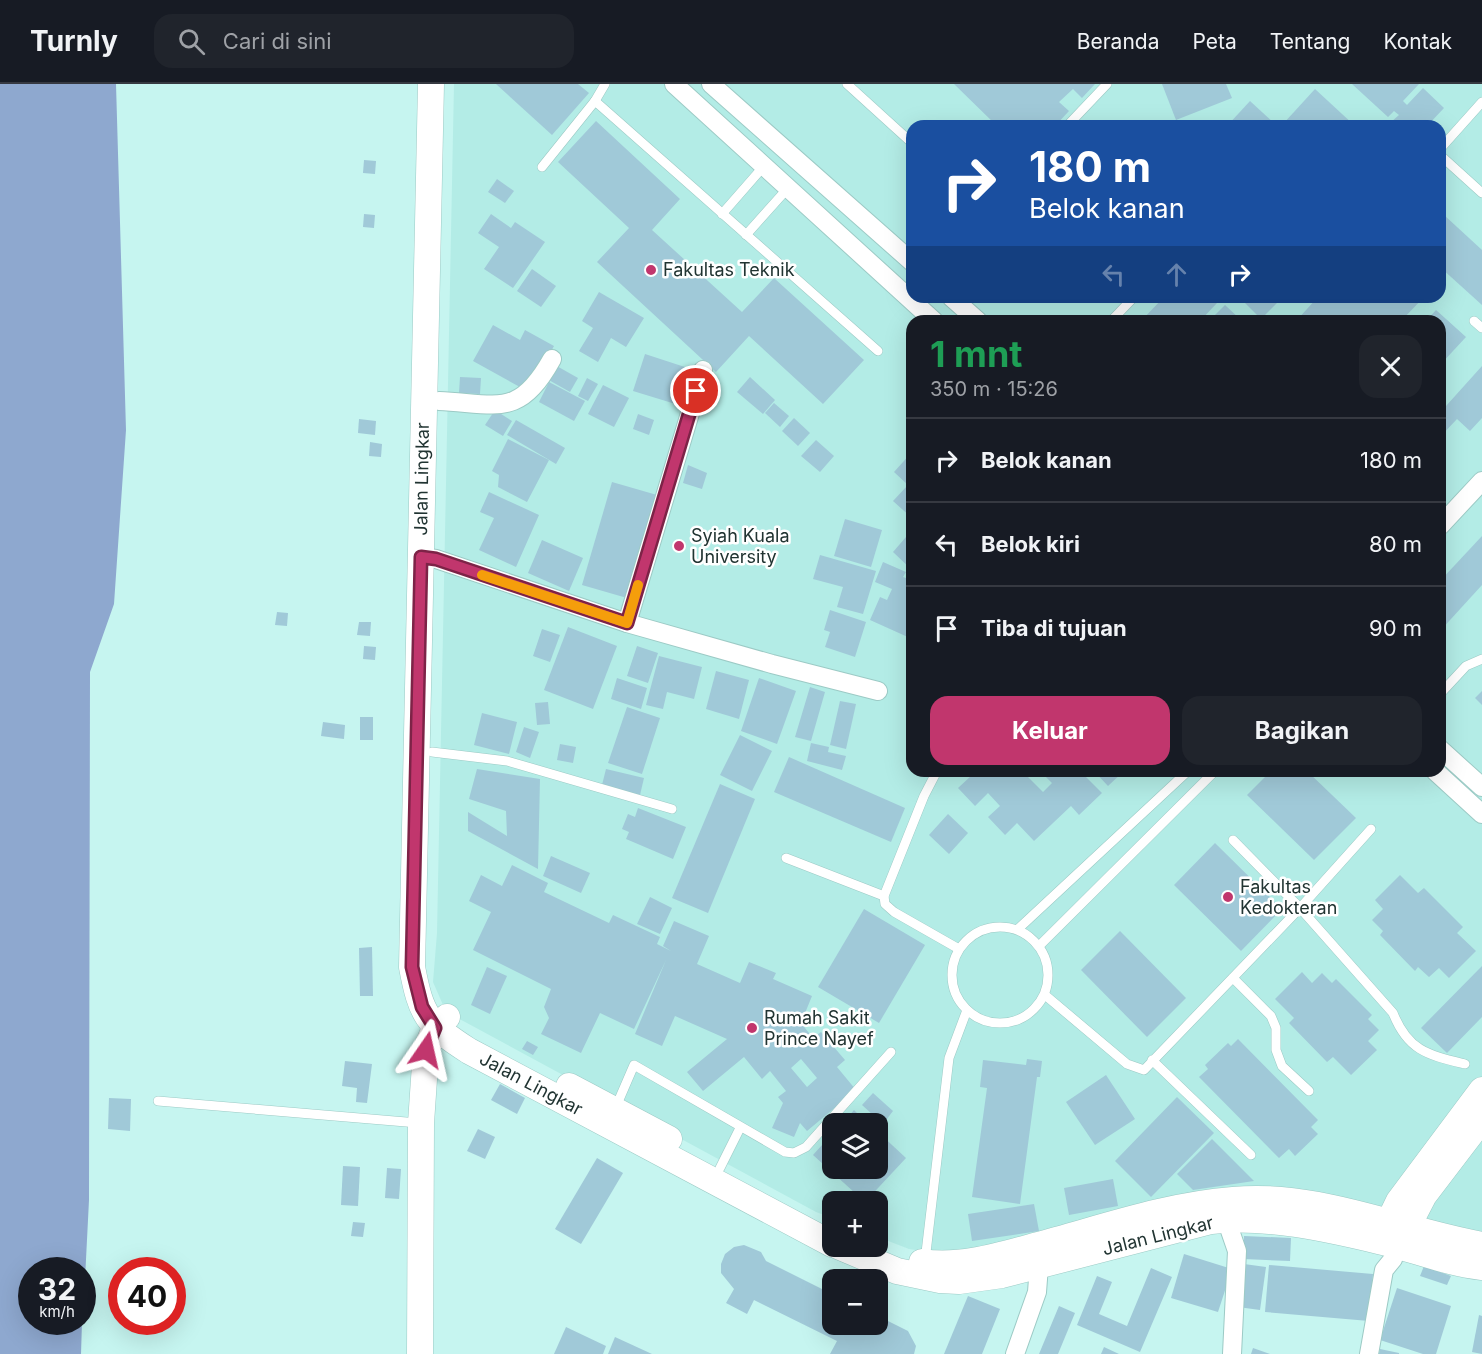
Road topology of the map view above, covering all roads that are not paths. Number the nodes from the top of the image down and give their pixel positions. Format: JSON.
{"nodes":[{"id":1,"x":431,"y":84,"type":"edge"},
{"id":2,"x":445,"y":84,"type":"edge"},
{"id":3,"x":605,"y":84,"type":"edge"},
{"id":4,"x":674,"y":84,"type":"edge"},
{"id":5,"x":711,"y":84,"type":"edge"},
{"id":6,"x":847,"y":84,"type":"edge"},
{"id":7,"x":1107,"y":84,"type":"edge"},
{"id":8,"x":595,"y":101,"type":"junction"},
{"id":9,"x":1482,"y":102,"type":"edge"},
{"id":10,"x":1073,"y":120,"type":"edge"},
{"id":11,"x":906,"y":138,"type":"edge"},
{"id":12,"x":1446,"y":142,"type":"edge"},
{"id":13,"x":781,"y":146,"type":"junction"},
{"id":14,"x":1446,"y":160,"type":"edge"},
{"id":15,"x":764,"y":166,"type":"junction"},
{"id":16,"x":542,"y":167,"type":"dead end"},
{"id":17,"x":805,"y":167,"type":"junction"},
{"id":18,"x":788,"y":188,"type":"junction"},
{"id":19,"x":1482,"y":193,"type":"edge"},
{"id":20,"x":722,"y":214,"type":"junction"},
{"id":21,"x":746,"y":235,"type":"junction"},
{"id":22,"x":906,"y":257,"type":"edge"},
{"id":23,"x":906,"y":289,"type":"edge"},
{"id":24,"x":918,"y":303,"type":"edge"},
{"id":25,"x":958,"y":303,"type":"edge"},
{"id":26,"x":1128,"y":303,"type":"edge"},
{"id":27,"x":929,"y":315,"type":"edge"},
{"id":28,"x":971,"y":315,"type":"edge"},
{"id":29,"x":1117,"y":315,"type":"edge"},
{"id":30,"x":878,"y":351,"type":"dead end"},
{"id":31,"x":552,"y":359,"type":"dead end"},
{"id":32,"x":703,"y":370,"type":"dead end"},
{"id":33,"x":439,"y":401,"type":"junction"},
{"id":34,"x":1482,"y":481,"type":"edge"},
{"id":35,"x":1446,"y":520,"type":"edge"},
{"id":36,"x":428,"y":558,"type":"junction"},
{"id":37,"x":627,"y":623,"type":"junction"},
{"id":38,"x":1482,"y":659,"type":"edge"},
{"id":39,"x":1446,"y":688,"type":"edge"},
{"id":40,"x":878,"y":691,"type":"dead end"},
{"id":41,"x":432,"y":752,"type":"junction"},
{"id":42,"x":1446,"y":754,"type":"edge"},
{"id":43,"x":934,"y":777,"type":"edge"},
{"id":44,"x":1182,"y":777,"type":"edge"},
{"id":45,"x":1209,"y":777,"type":"edge"},
{"id":46,"x":1442,"y":777,"type":"edge"},
{"id":47,"x":1482,"y":787,"type":"edge"},
{"id":48,"x":672,"y":810,"type":"dead end"},
{"id":49,"x":1482,"y":814,"type":"edge"},
{"id":50,"x":1371,"y":829,"type":"dead end"},
{"id":51,"x":1233,"y":840,"type":"dead end"},
{"id":52,"x":786,"y":858,"type":"dead end"},
{"id":53,"x":884,"y":896,"type":"junction"},
{"id":54,"x":1300,"y":908,"type":"junction"},
{"id":55,"x":1018,"y":929,"type":"junction"},
{"id":56,"x":1039,"y":946,"type":"junction"},
{"id":57,"x":959,"y":949,"type":"junction"},
{"id":58,"x":1233,"y":978,"type":"junction"},
{"id":59,"x":1045,"y":995,"type":"junction"},
{"id":60,"x":966,"y":1010,"type":"junction"},
{"id":61,"x":441,"y":1022,"type":"junction"},
{"id":62,"x":891,"y":1052,"type":"dead end"},
{"id":63,"x":1152,"y":1060,"type":"junction"},
{"id":64,"x":1465,"y":1064,"type":"dead end"},
{"id":65,"x":1482,"y":1090,"type":"edge"},
{"id":66,"x":1309,"y":1091,"type":"dead end"},
{"id":67,"x":158,"y":1101,"type":"dead end"},
{"id":68,"x":612,"y":1117,"type":"junction"},
{"id":69,"x":1482,"y":1119,"type":"edge"},
{"id":70,"x":421,"y":1123,"type":"junction"},
{"id":71,"x":740,"y":1128,"type":"junction"},
{"id":72,"x":1251,"y":1155,"type":"dead end"},
{"id":73,"x":720,"y":1168,"type":"junction"},
{"id":74,"x":1226,"y":1219,"type":"junction"},
{"id":75,"x":822,"y":1222,"type":"edge"},
{"id":76,"x":1393,"y":1234,"type":"junction"},
{"id":77,"x":822,"y":1238,"type":"edge"},
{"id":78,"x":1482,"y":1245,"type":"edge"},
{"id":79,"x":888,"y":1251,"type":"edge"},
{"id":80,"x":861,"y":1257,"type":"edge"},
{"id":81,"x":925,"y":1262,"type":"junction"},
{"id":82,"x":1039,"y":1266,"type":"junction"},
{"id":83,"x":1482,"y":1267,"type":"edge"},
{"id":84,"x":420,"y":1354,"type":"edge"},
{"id":85,"x":1015,"y":1354,"type":"edge"},
{"id":86,"x":1232,"y":1354,"type":"edge"},
{"id":87,"x":1369,"y":1354,"type":"edge"}],
"edges":[{"from":1,"to":36,"type":"street","name":"Jalan Lingkar"},
{"from":2,"to":33,"type":"street"},
{"from":3,"to":8,"type":"lane"},
{"from":4,"to":15,"type":"street"},
{"from":5,"to":13,"type":"street"},
{"from":6,"to":11,"type":"lane"},
{"from":7,"to":10,"type":"lane"},
{"from":8,"to":16,"type":"lane"},
{"from":8,"to":20,"type":"lane"},
{"from":9,"to":12,"type":"lane"},
{"from":13,"to":15,"type":"street"},
{"from":13,"to":17,"type":"street"},
{"from":14,"to":19,"type":"lane"},
{"from":15,"to":18,"type":"street"},
{"from":15,"to":20,"type":"lane"},
{"from":17,"to":18,"type":"street"},
{"from":17,"to":22,"type":"street"},
{"from":18,"to":21,"type":"lane"},
{"from":18,"to":23,"type":"street"},
{"from":20,"to":21,"type":"lane"},
{"from":21,"to":30,"type":"lane"},
{"from":24,"to":27,"type":"street"},
{"from":25,"to":28,"type":"street"},
{"from":26,"to":29,"type":"lane"},
{"from":31,"to":33,"type":"street"},
{"from":32,"to":37,"type":"street"},
{"from":33,"to":36,"type":"street"},
{"from":34,"to":35,"type":"street"},
{"from":36,"to":37,"type":"street"},
{"from":36,"to":41,"type":"street"},
{"from":36,"to":61,"type":"street","name":"Jalan Lingkar"},
{"from":37,"to":40,"type":"street"},
{"from":38,"to":39,"type":"lane"},
{"from":41,"to":48,"type":"lane"},
{"from":41,"to":61,"type":"street"},
{"from":42,"to":47,"type":"street"},
{"from":43,"to":53,"type":"lane"},
{"from":44,"to":55,"type":"lane"},
{"from":45,"to":56,"type":"lane"},
{"from":46,"to":49,"type":"street"},
{"from":50,"to":54,"type":"lane"},
{"from":51,"to":54,"type":"lane"},
{"from":52,"to":53,"type":"lane"},
{"from":53,"to":57,"type":"lane"},
{"from":54,"to":58,"type":"lane"},
{"from":54,"to":64,"type":"lane"},
{"from":55,"to":56,"type":"lane"},
{"from":55,"to":57,"type":"lane"},
{"from":56,"to":59,"type":"lane"},
{"from":57,"to":60,"type":"lane"},
{"from":58,"to":63,"type":"lane"},
{"from":58,"to":66,"type":"lane"},
{"from":59,"to":60,"type":"lane"},
{"from":59,"to":63,"type":"lane"},
{"from":60,"to":81,"type":"lane"},
{"from":61,"to":68,"type":"street","name":"Jalan Lingkar"},
{"from":61,"to":70,"type":"street"},
{"from":62,"to":71,"type":"lane"},
{"from":63,"to":72,"type":"lane"},
{"from":65,"to":76,"type":"street"},
{"from":67,"to":70,"type":"lane"},
{"from":68,"to":71,"type":"lane"},
{"from":68,"to":73,"type":"street"},
{"from":68,"to":77,"type":"street","name":"Jalan Lingkar"},
{"from":69,"to":76,"type":"street"},
{"from":70,"to":84,"type":"street"},
{"from":71,"to":73,"type":"lane"},
{"from":73,"to":75,"type":"street"},
{"from":74,"to":76,"type":"street","name":"Jalan Lingkar"},
{"from":74,"to":82,"type":"street","name":"Jalan Lingkar"},
{"from":74,"to":86,"type":"street"},
{"from":76,"to":78,"type":"street"},
{"from":76,"to":81,"type":"street"},
{"from":76,"to":83,"type":"street","name":"Jalan Lingkar"},
{"from":76,"to":87,"type":"street"},
{"from":79,"to":81,"type":"street"},
{"from":80,"to":82,"type":"street","name":"Jalan Lingkar"},
{"from":82,"to":85,"type":"street"}]}
